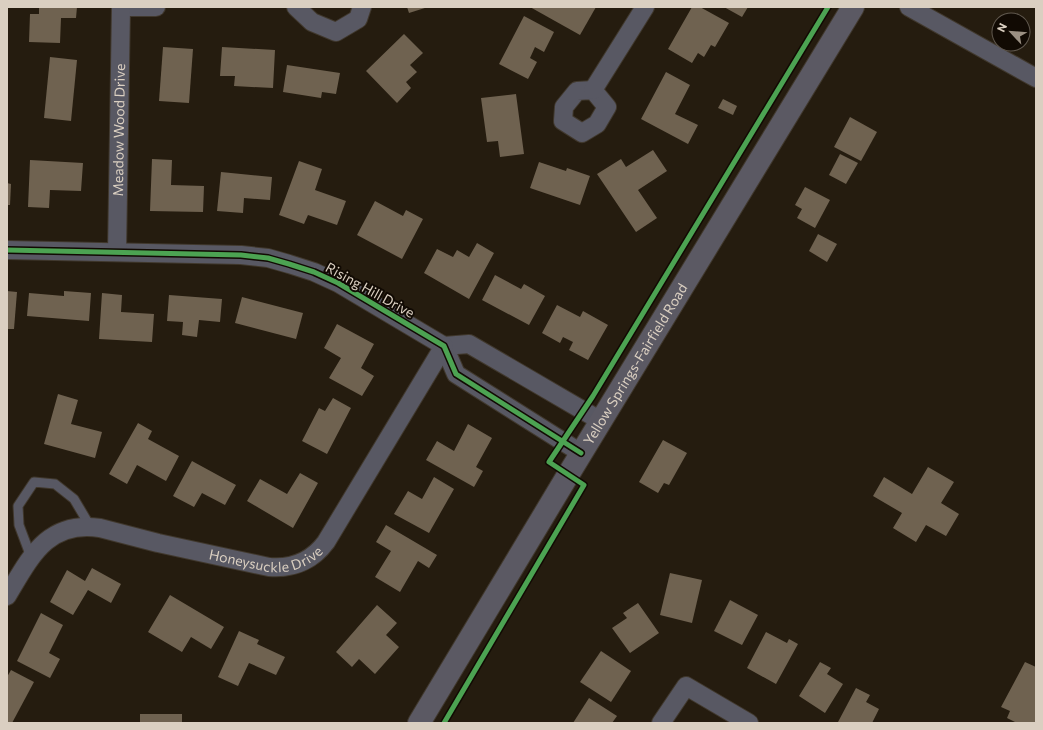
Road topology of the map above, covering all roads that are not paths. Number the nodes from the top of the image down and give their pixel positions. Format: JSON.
{"nodes":[{"id":1,"x":121,"y":7,"type":"edge"},
{"id":2,"x":156,"y":7,"type":"edge"},
{"id":3,"x":296,"y":7,"type":"edge"},
{"id":4,"x":362,"y":7,"type":"edge"},
{"id":5,"x":645,"y":7,"type":"edge"},
{"id":6,"x":853,"y":7,"type":"edge"},
{"id":7,"x":909,"y":7,"type":"edge"},
{"id":8,"x":1036,"y":78,"type":"edge"},
{"id":9,"x":593,"y":90,"type":"dead end"},
{"id":10,"x":7,"y":250,"type":"edge"},
{"id":11,"x":117,"y":252,"type":"junction"},
{"id":12,"x":444,"y":346,"type":"junction"},
{"id":13,"x":601,"y":421,"type":"junction"},
{"id":14,"x":581,"y":453,"type":"junction"},
{"id":15,"x":90,"y":526,"type":"junction"},
{"id":16,"x":31,"y":557,"type":"junction"},
{"id":17,"x":7,"y":596,"type":"edge"},
{"id":18,"x":419,"y":723,"type":"edge"},
{"id":19,"x":661,"y":723,"type":"edge"},
{"id":20,"x":749,"y":723,"type":"edge"}],
"edges":[{"from":1,"to":2,"type":"street"},
{"from":1,"to":11,"type":"street","name":"Meadow Wood Drive"},
{"from":3,"to":4,"type":"street"},
{"from":5,"to":9,"type":"street"},
{"from":6,"to":13,"type":"main road","name":"Yellow Springs-Fairfield Road"},
{"from":7,"to":8,"type":"street"},
{"from":10,"to":11,"type":"street","name":"Rising Hill Drive"},
{"from":11,"to":12,"type":"street","name":"Rising Hill Drive"},
{"from":12,"to":13,"type":"street"},
{"from":12,"to":14,"type":"street"},
{"from":12,"to":15,"type":"street","name":"Honeysuckle Drive"},
{"from":13,"to":14,"type":"main road","name":"Yellow Springs-Fairfield Road"},
{"from":14,"to":18,"type":"main road","name":"Yellow Springs-Fairfield Road"},
{"from":15,"to":16,"type":"street","name":"Honeysuckle Drive"},
{"from":15,"to":16,"type":"lane"},
{"from":16,"to":17,"type":"street","name":"Honeysuckle Drive"},
{"from":19,"to":20,"type":"street"}]}
